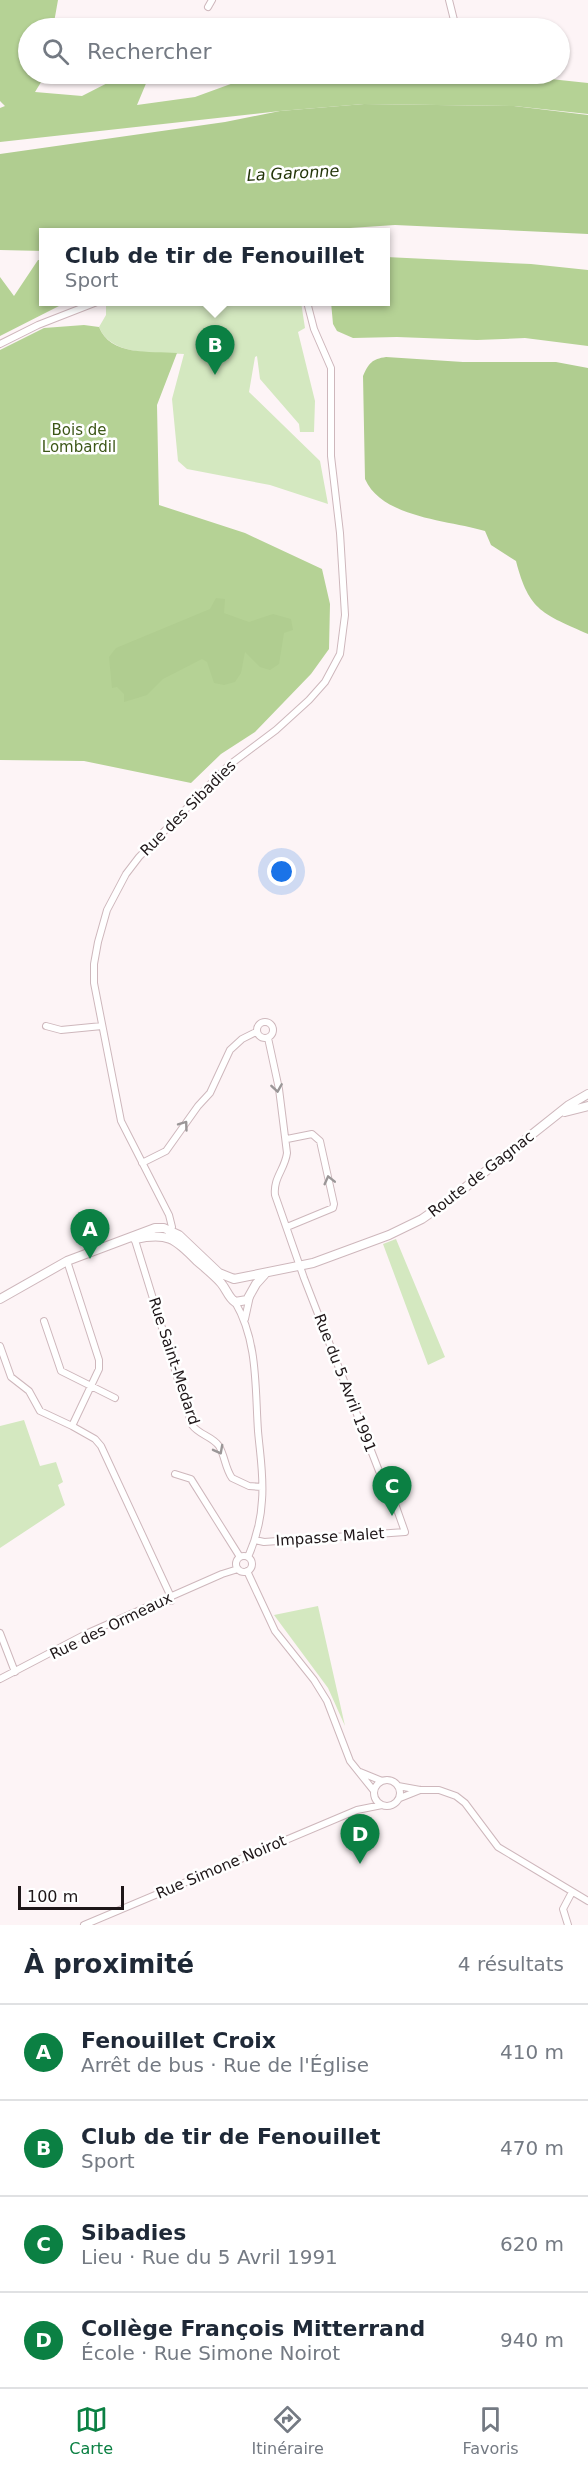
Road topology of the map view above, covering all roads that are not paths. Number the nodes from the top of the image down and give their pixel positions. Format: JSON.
{"nodes":[{"id":1,"x":212,"y":0,"type":"edge"},
{"id":2,"x":449,"y":0,"type":"edge"},
{"id":3,"x":208,"y":7,"type":"dead end"},
{"id":4,"x":454,"y":18,"type":"edge"},
{"id":5,"x":87,"y":306,"type":"edge"},
{"id":6,"x":308,"y":306,"type":"edge"},
{"id":7,"x":0,"y":344,"type":"edge"},
{"id":8,"x":46,"y":1026,"type":"dead end"},
{"id":9,"x":102,"y":1026,"type":"junction"},
{"id":10,"x":256,"y":1032,"type":"junction"},
{"id":11,"x":268,"y":1038,"type":"junction"},
{"id":12,"x":588,"y":1094,"type":"edge"},
{"id":13,"x":588,"y":1107,"type":"edge"},
{"id":14,"x":557,"y":1116,"type":"junction"},
{"id":15,"x":287,"y":1139,"type":"junction"},
{"id":16,"x":142,"y":1163,"type":"junction"},
{"id":17,"x":287,"y":1227,"type":"junction"},
{"id":18,"x":167,"y":1232,"type":"junction"},
{"id":19,"x":135,"y":1240,"type":"junction"},
{"id":20,"x":67,"y":1261,"type":"junction"},
{"id":21,"x":299,"y":1266,"type":"junction"},
{"id":22,"x":266,"y":1274,"type":"junction"},
{"id":23,"x":239,"y":1279,"type":"junction"},
{"id":24,"x":227,"y":1293,"type":"junction"},
{"id":25,"x":250,"y":1294,"type":"junction"},
{"id":26,"x":0,"y":1299,"type":"edge"},
{"id":27,"x":235,"y":1302,"type":"junction"},
{"id":28,"x":245,"y":1319,"type":"junction"},
{"id":29,"x":44,"y":1321,"type":"dead end"},
{"id":30,"x":0,"y":1346,"type":"edge"},
{"id":31,"x":92,"y":1387,"type":"junction"},
{"id":32,"x":115,"y":1398,"type":"dead end"},
{"id":33,"x":72,"y":1426,"type":"junction"},
{"id":34,"x":175,"y":1474,"type":"dead end"},
{"id":35,"x":262,"y":1487,"type":"junction"},
{"id":36,"x":405,"y":1532,"type":"joint"},
{"id":37,"x":255,"y":1540,"type":"junction"},
{"id":38,"x":248,"y":1557,"type":"junction"},
{"id":39,"x":238,"y":1559,"type":"junction"},
{"id":40,"x":238,"y":1569,"type":"junction"},
{"id":41,"x":247,"y":1571,"type":"junction"},
{"id":42,"x":222,"y":1574,"type":"junction"},
{"id":43,"x":171,"y":1599,"type":"junction"},
{"id":44,"x":0,"y":1633,"type":"edge"},
{"id":45,"x":15,"y":1672,"type":"junction"},
{"id":46,"x":0,"y":1679,"type":"edge"},
{"id":47,"x":357,"y":1770,"type":"junction"},
{"id":48,"x":382,"y":1781,"type":"junction"},
{"id":49,"x":398,"y":1786,"type":"junction"},
{"id":50,"x":420,"y":1790,"type":"junction"},
{"id":51,"x":374,"y":1794,"type":"junction"},
{"id":52,"x":400,"y":1798,"type":"junction"},
{"id":53,"x":382,"y":1805,"type":"junction"},
{"id":54,"x":357,"y":1810,"type":"junction"},
{"id":55,"x":572,"y":1892,"type":"junction"},
{"id":56,"x":588,"y":1901,"type":"edge"},
{"id":57,"x":84,"y":1925,"type":"edge"},
{"id":58,"x":568,"y":1925,"type":"edge"}],
"edges":[{"from":1,"to":3,"type":"street"},
{"from":2,"to":4,"type":"street"},
{"from":5,"to":7,"type":"street"},
{"from":6,"to":9,"type":"street","name":"Rue des Sibadies"},
{"from":8,"to":9,"type":"street"},
{"from":9,"to":16,"type":"street","name":"Rue des Sibadies"},
{"from":10,"to":11,"type":"street"},
{"from":10,"to":11,"type":"street"},
{"from":16,"to":10,"type":"street","one_way":true},
{"from":11,"to":15,"type":"street","name":"Rue du 5 Avril 1991","one_way":true},
{"from":12,"to":14,"type":"main road","name":"Route de Gagnac"},
{"from":13,"to":14,"type":"main road","name":"Route de Gagnac"},
{"from":14,"to":21,"type":"main road","name":"Route de Gagnac"},
{"from":15,"to":17,"type":"street","name":"Rue du 5 Avril 1991"},
{"from":17,"to":15,"type":"street","one_way":true},
{"from":16,"to":18,"type":"street","name":"Rue des Sibadies"},
{"from":17,"to":21,"type":"street","name":"Rue du 5 Avril 1991"},
{"from":18,"to":19,"type":"main road"},
{"from":18,"to":23,"type":"main road"},
{"from":18,"to":24,"type":"main road"},
{"from":19,"to":20,"type":"main road"},
{"from":19,"to":35,"type":"street","name":"Rue Saint-Medard","one_way":true},
{"from":20,"to":26,"type":"main road"},
{"from":20,"to":31,"type":"street"},
{"from":21,"to":22,"type":"main road","name":"Route de Gagnac"},
{"from":21,"to":36,"type":"street","name":"Rue du 5 Avril 1991"},
{"from":22,"to":23,"type":"main road","name":"Route de Gagnac"},
{"from":22,"to":25,"type":"main road"},
{"from":23,"to":24,"type":"main road"},
{"from":23,"to":25,"type":"main road"},
{"from":24,"to":27,"type":"main road"},
{"from":25,"to":27,"type":"main road"},
{"from":25,"to":28,"type":"street"},
{"from":27,"to":28,"type":"street"},
{"from":28,"to":35,"type":"street"},
{"from":29,"to":31,"type":"street"},
{"from":30,"to":33,"type":"street"},
{"from":31,"to":32,"type":"street"},
{"from":31,"to":33,"type":"street"},
{"from":33,"to":43,"type":"street"},
{"from":34,"to":39,"type":"street"},
{"from":35,"to":37,"type":"street"},
{"from":36,"to":37,"type":"street","name":"Impasse Malet"},
{"from":37,"to":38,"type":"street"},
{"from":38,"to":39,"type":"street"},
{"from":38,"to":41,"type":"street"},
{"from":39,"to":40,"type":"street"},
{"from":39,"to":42,"type":"street","name":"Rue des Ormeaux"},
{"from":40,"to":41,"type":"street","name":"Rue des Ormeaux"},
{"from":40,"to":42,"type":"street","name":"Rue des Ormeaux"},
{"from":41,"to":47,"type":"street"},
{"from":42,"to":43,"type":"street","name":"Rue des Ormeaux"},
{"from":43,"to":45,"type":"street","name":"Rue des Ormeaux"},
{"from":44,"to":45,"type":"street"},
{"from":45,"to":46,"type":"street","name":"Rue des Ormeaux"},
{"from":47,"to":48,"type":"street"},
{"from":47,"to":51,"type":"street"},
{"from":48,"to":49,"type":"street"},
{"from":48,"to":51,"type":"street"},
{"from":49,"to":50,"type":"street"},
{"from":49,"to":52,"type":"street"},
{"from":50,"to":52,"type":"street"},
{"from":50,"to":55,"type":"street"},
{"from":51,"to":53,"type":"street"},
{"from":51,"to":54,"type":"street","name":"Rue Simone Noirot"},
{"from":52,"to":53,"type":"street"},
{"from":53,"to":54,"type":"street","name":"Rue Simone Noirot"},
{"from":54,"to":57,"type":"street","name":"Rue Simone Noirot"},
{"from":55,"to":56,"type":"street"},
{"from":55,"to":58,"type":"street"}]}
